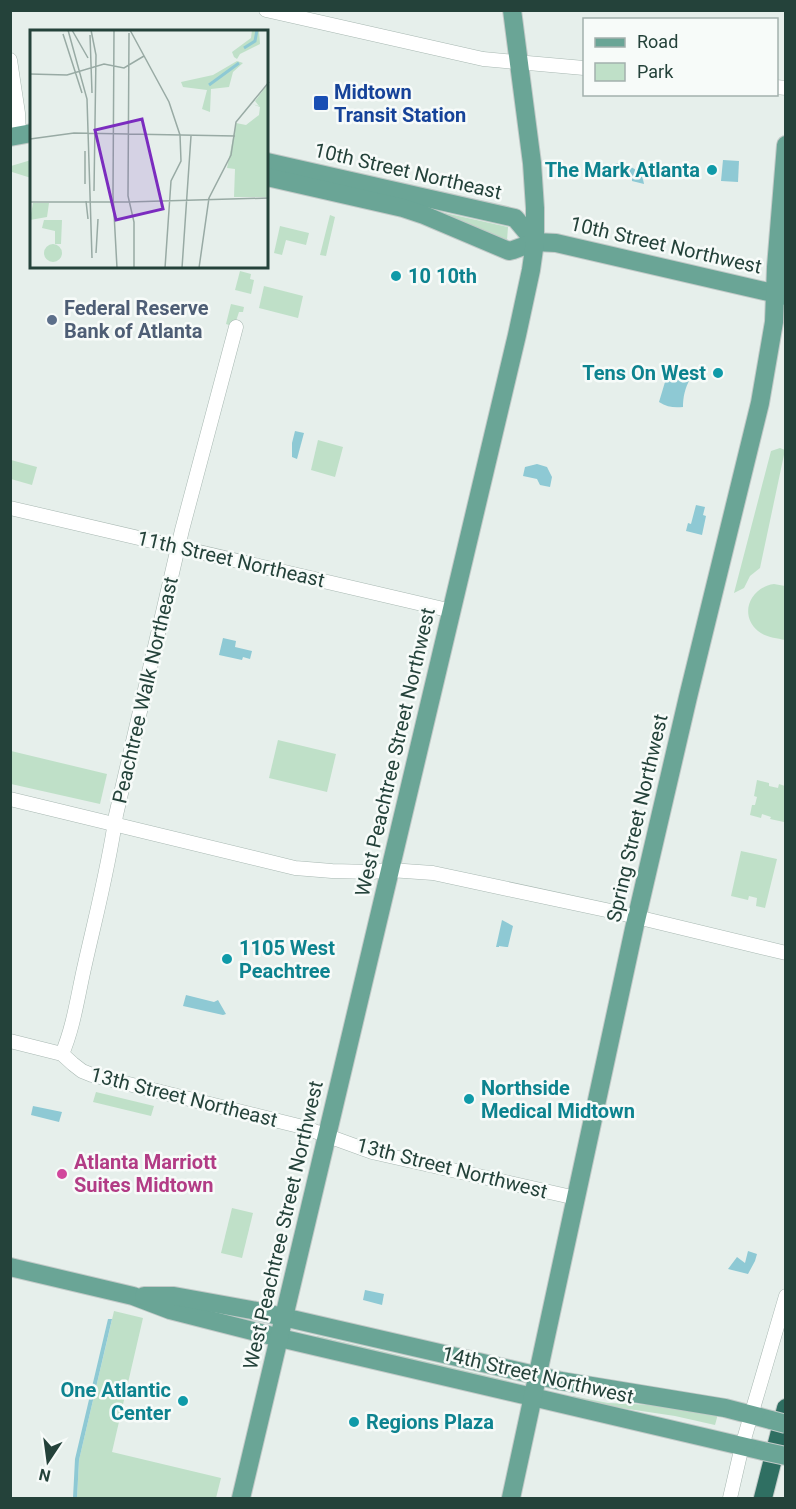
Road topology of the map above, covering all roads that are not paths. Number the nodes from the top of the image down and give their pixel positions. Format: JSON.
{"nodes":[{"id":1,"x":266,"y":10,"type":"edge"},
{"id":2,"x":512,"y":10,"type":"edge"},
{"id":3,"x":10,"y":60,"type":"edge"},
{"id":4,"x":518,"y":61,"type":"junction"},
{"id":5,"x":583,"y":68,"type":"edge"},
{"id":6,"x":20,"y":135,"type":"edge"},
{"id":7,"x":786,"y":145,"type":"edge"},
{"id":8,"x":268,"y":162,"type":"edge"},
{"id":9,"x":268,"y":177,"type":"edge"},
{"id":10,"x":535,"y":242,"type":"junction"},
{"id":11,"x":780,"y":295,"type":"edge"},
{"id":12,"x":236,"y":327,"type":"dead end"},
{"id":13,"x":10,"y":508,"type":"edge"},
{"id":14,"x":178,"y":547,"type":"junction"},
{"id":15,"x":452,"y":611,"type":"junction"},
{"id":16,"x":10,"y":800,"type":"edge"},
{"id":17,"x":115,"y":825,"type":"junction"},
{"id":18,"x":390,"y":870,"type":"junction"},
{"id":19,"x":637,"y":917,"type":"junction"},
{"id":20,"x":786,"y":953,"type":"edge"},
{"id":21,"x":10,"y":1041,"type":"edge"},
{"id":22,"x":62,"y":1054,"type":"junction"},
{"id":23,"x":327,"y":1135,"type":"junction"},
{"id":24,"x":576,"y":1198,"type":"junction"},
{"id":25,"x":10,"y":1268,"type":"edge"},
{"id":26,"x":133,"y":1296,"type":"junction"},
{"id":27,"x":786,"y":1296,"type":"edge"},
{"id":28,"x":284,"y":1318,"type":"junction"},
{"id":29,"x":280,"y":1338,"type":"junction"},
{"id":30,"x":538,"y":1376,"type":"junction"},
{"id":31,"x":533,"y":1397,"type":"junction"},
{"id":32,"x":786,"y":1408,"type":"edge"},
{"id":33,"x":751,"y":1415,"type":"junction"},
{"id":34,"x":778,"y":1422,"type":"edge"},
{"id":35,"x":742,"y":1446,"type":"junction"},
{"id":36,"x":786,"y":1456,"type":"edge"},
{"id":37,"x":241,"y":1498,"type":"edge"},
{"id":38,"x":511,"y":1498,"type":"edge"},
{"id":39,"x":730,"y":1498,"type":"edge"},
{"id":40,"x":763,"y":1498,"type":"edge"}],
"edges":[{"from":1,"to":4,"type":"street"},
{"from":2,"to":4,"type":"main road","name":"West Peachtree Street Northwest"},
{"from":3,"to":6,"type":"street"},
{"from":4,"to":5,"type":"street"},
{"from":4,"to":10,"type":"main road","name":"West Peachtree Street Northwest"},
{"from":7,"to":11,"type":"main road","name":"Spring Street Northwest"},
{"from":8,"to":10,"type":"main road","name":"10th Street Northeast"},
{"from":9,"to":10,"type":"main road","name":"10th Street Northeast"},
{"from":10,"to":11,"type":"main road","name":"10th Street Northwest"},
{"from":10,"to":15,"type":"main road","name":"West Peachtree Street Northwest"},
{"from":11,"to":19,"type":"main road","name":"Spring Street Northwest"},
{"from":12,"to":14,"type":"street","name":"Peachtree Walk Northeast"},
{"from":13,"to":14,"type":"street","name":"11th Street Northeast"},
{"from":14,"to":15,"type":"street","name":"11th Street Northeast"},
{"from":14,"to":17,"type":"street","name":"Peachtree Walk Northeast"},
{"from":15,"to":18,"type":"main road","name":"West Peachtree Street Northwest"},
{"from":16,"to":17,"type":"street"},
{"from":17,"to":18,"type":"street"},
{"from":17,"to":22,"type":"street","name":"Peachtree Walk Northeast"},
{"from":18,"to":19,"type":"street"},
{"from":18,"to":23,"type":"main road","name":"West Peachtree Street Northwest"},
{"from":19,"to":20,"type":"street"},
{"from":19,"to":24,"type":"main road","name":"Spring Street Northwest"},
{"from":21,"to":22,"type":"street","name":"13th Street Northeast"},
{"from":22,"to":23,"type":"street","name":"13th Street Northeast"},
{"from":23,"to":24,"type":"street","name":"13th Street Northwest"},
{"from":23,"to":28,"type":"main road","name":"West Peachtree Street Northwest"},
{"from":24,"to":30,"type":"main road","name":"Spring Street Northwest"},
{"from":25,"to":26,"type":"main road"},
{"from":26,"to":28,"type":"main road","name":"14th Street Northwest"},
{"from":26,"to":29,"type":"main road","name":"14th Street Northwest"},
{"from":27,"to":33,"type":"street"},
{"from":28,"to":29,"type":"main road","name":"West Peachtree Street Northwest"},
{"from":28,"to":30,"type":"main road","name":"14th Street Northwest"},
{"from":29,"to":31,"type":"main road","name":"14th Street Northwest"},
{"from":29,"to":37,"type":"main road","name":"West Peachtree Street Northwest"},
{"from":30,"to":31,"type":"main road","name":"Spring Street Northwest"},
{"from":30,"to":33,"type":"main road","name":"14th Street Northwest"},
{"from":31,"to":35,"type":"main road","name":"14th Street Northwest"},
{"from":31,"to":38,"type":"main road","name":"Spring Street Northwest"},
{"from":32,"to":40,"type":"highway"},
{"from":33,"to":34,"type":"main road","name":"14th Street Northwest"},
{"from":33,"to":35,"type":"street"},
{"from":35,"to":36,"type":"main road","name":"14th Street Northwest","bridge":true},
{"from":35,"to":39,"type":"street"}]}
